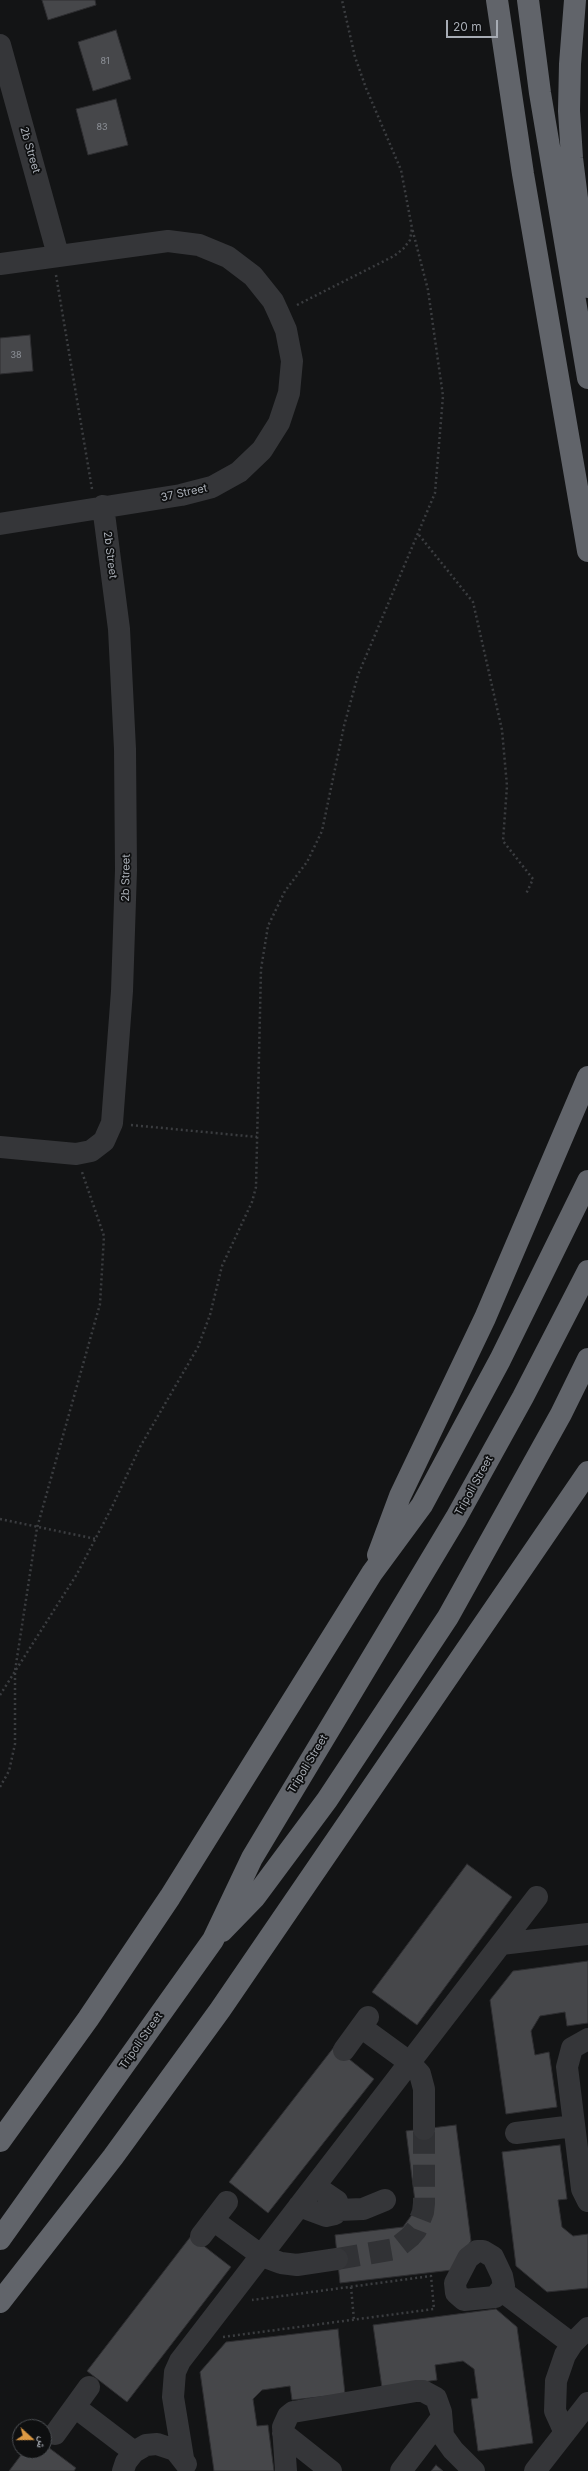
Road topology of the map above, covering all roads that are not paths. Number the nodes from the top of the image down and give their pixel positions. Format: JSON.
{"nodes":[{"id":1,"x":497,"y":0,"type":"edge"},
{"id":2,"x":528,"y":0,"type":"edge"},
{"id":3,"x":575,"y":0,"type":"edge"},
{"id":4,"x":0,"y":45,"type":"edge"},
{"id":5,"x":55,"y":255,"type":"junction"},
{"id":6,"x":0,"y":264,"type":"edge"},
{"id":7,"x":588,"y":287,"type":"edge"},
{"id":8,"x":588,"y":378,"type":"edge"},
{"id":9,"x":99,"y":507,"type":"junction"},
{"id":10,"x":0,"y":524,"type":"edge"},
{"id":11,"x":588,"y":551,"type":"edge"},
{"id":12,"x":588,"y":1076,"type":"edge"},
{"id":13,"x":0,"y":1147,"type":"edge"},
{"id":14,"x":588,"y":1181,"type":"edge"},
{"id":15,"x":588,"y":1271,"type":"edge"},
{"id":16,"x":588,"y":1358,"type":"edge"},
{"id":17,"x":588,"y":1373,"type":"edge"},
{"id":18,"x":561,"y":1414,"type":"junction"},
{"id":19,"x":588,"y":1472,"type":"edge"},
{"id":20,"x":372,"y":1573,"type":"junction"},
{"id":21,"x":537,"y":1897,"type":"dead end"},
{"id":22,"x":588,"y":1934,"type":"edge"},
{"id":23,"x":213,"y":1940,"type":"junction"},
{"id":24,"x":501,"y":1944,"type":"junction"},
{"id":25,"x":357,"y":2032,"type":"dead end"},
{"id":26,"x":586,"y":2042,"type":"edge"},
{"id":27,"x":405,"y":2067,"type":"junction"},
{"id":28,"x":574,"y":2126,"type":"junction"},
{"id":29,"x":424,"y":2129,"type":"tunnel mouth"},
{"id":30,"x":516,"y":2133,"type":"dead end"},
{"id":31,"x":0,"y":2141,"type":"edge"},
{"id":32,"x":315,"y":2186,"type":"junction"},
{"id":33,"x":385,"y":2200,"type":"dead end"},
{"id":34,"x":588,"y":2201,"type":"edge"},
{"id":35,"x":300,"y":2206,"type":"junction"},
{"id":36,"x":338,"y":2210,"type":"junction"},
{"id":37,"x":215,"y":2217,"type":"dead end"},
{"id":38,"x":0,"y":2240,"type":"edge"},
{"id":39,"x":265,"y":2252,"type":"junction"},
{"id":40,"x":337,"y":2259,"type":"tunnel mouth"},
{"id":41,"x":502,"y":2291,"type":"dead end"},
{"id":42,"x":0,"y":2302,"type":"edge"},
{"id":43,"x":588,"y":2328,"type":"edge"},
{"id":44,"x":572,"y":2344,"type":"junction"},
{"id":45,"x":89,"y":2387,"type":"dead end"},
{"id":46,"x":173,"y":2397,"type":"junction"},
{"id":47,"x":588,"y":2403,"type":"edge"},
{"id":48,"x":72,"y":2411,"type":"junction"},
{"id":49,"x":440,"y":2420,"type":"junction"},
{"id":50,"x":283,"y":2433,"type":"junction"},
{"id":51,"x":565,"y":2433,"type":"junction"},
{"id":52,"x":55,"y":2434,"type":"dead end"},
{"id":53,"x":132,"y":2458,"type":"edge"},
{"id":54,"x":185,"y":2464,"type":"edge"},
{"id":55,"x":286,"y":2471,"type":"edge"},
{"id":56,"x":331,"y":2471,"type":"edge"},
{"id":57,"x":401,"y":2471,"type":"edge"},
{"id":58,"x":474,"y":2471,"type":"edge"},
{"id":59,"x":535,"y":2471,"type":"edge"}],
"edges":[{"from":1,"to":11,"type":"highway"},
{"from":2,"to":8,"type":"highway"},
{"from":3,"to":7,"type":"highway"},
{"from":4,"to":5,"type":"street","name":"2b Street"},
{"from":5,"to":6,"type":"street","name":"37 Street"},
{"from":5,"to":9,"type":"street","name":"37 Street"},
{"from":9,"to":10,"type":"street","name":"37 Street"},
{"from":9,"to":13,"type":"street","name":"2b Street"},
{"from":12,"to":20,"type":"highway"},
{"from":14,"to":20,"type":"highway"},
{"from":15,"to":23,"type":"highway","name":"Tripoli Street"},
{"from":16,"to":18,"type":"highway"},
{"from":17,"to":18,"type":"highway"},
{"from":18,"to":23,"type":"highway"},
{"from":19,"to":42,"type":"highway"},
{"from":20,"to":31,"type":"highway"},
{"from":21,"to":24,"type":"street"},
{"from":22,"to":24,"type":"street"},
{"from":23,"to":38,"type":"highway","name":"Tripoli Street"},
{"from":24,"to":27,"type":"street"},
{"from":25,"to":27,"type":"street"},
{"from":26,"to":28,"type":"street"},
{"from":27,"to":29,"type":"street"},
{"from":27,"to":32,"type":"street"},
{"from":28,"to":30,"type":"street"},
{"from":28,"to":34,"type":"street"},
{"from":32,"to":35,"type":"street"},
{"from":32,"to":36,"type":"street"},
{"from":33,"to":36,"type":"street"},
{"from":35,"to":36,"type":"street"},
{"from":35,"to":39,"type":"street"},
{"from":37,"to":39,"type":"street"},
{"from":39,"to":40,"type":"street"},
{"from":39,"to":46,"type":"street"},
{"from":41,"to":44,"type":"street"},
{"from":43,"to":44,"type":"street"},
{"from":44,"to":51,"type":"street"},
{"from":45,"to":48,"type":"street"},
{"from":46,"to":53,"type":"street"},
{"from":46,"to":54,"type":"street"},
{"from":47,"to":51,"type":"street"},
{"from":48,"to":52,"type":"street"},
{"from":48,"to":53,"type":"street"},
{"from":49,"to":50,"type":"street"},
{"from":49,"to":57,"type":"street"},
{"from":49,"to":58,"type":"street"},
{"from":50,"to":55,"type":"street"},
{"from":50,"to":56,"type":"street"},
{"from":51,"to":59,"type":"street"},
{"from":53,"to":54,"type":"street"}]}
